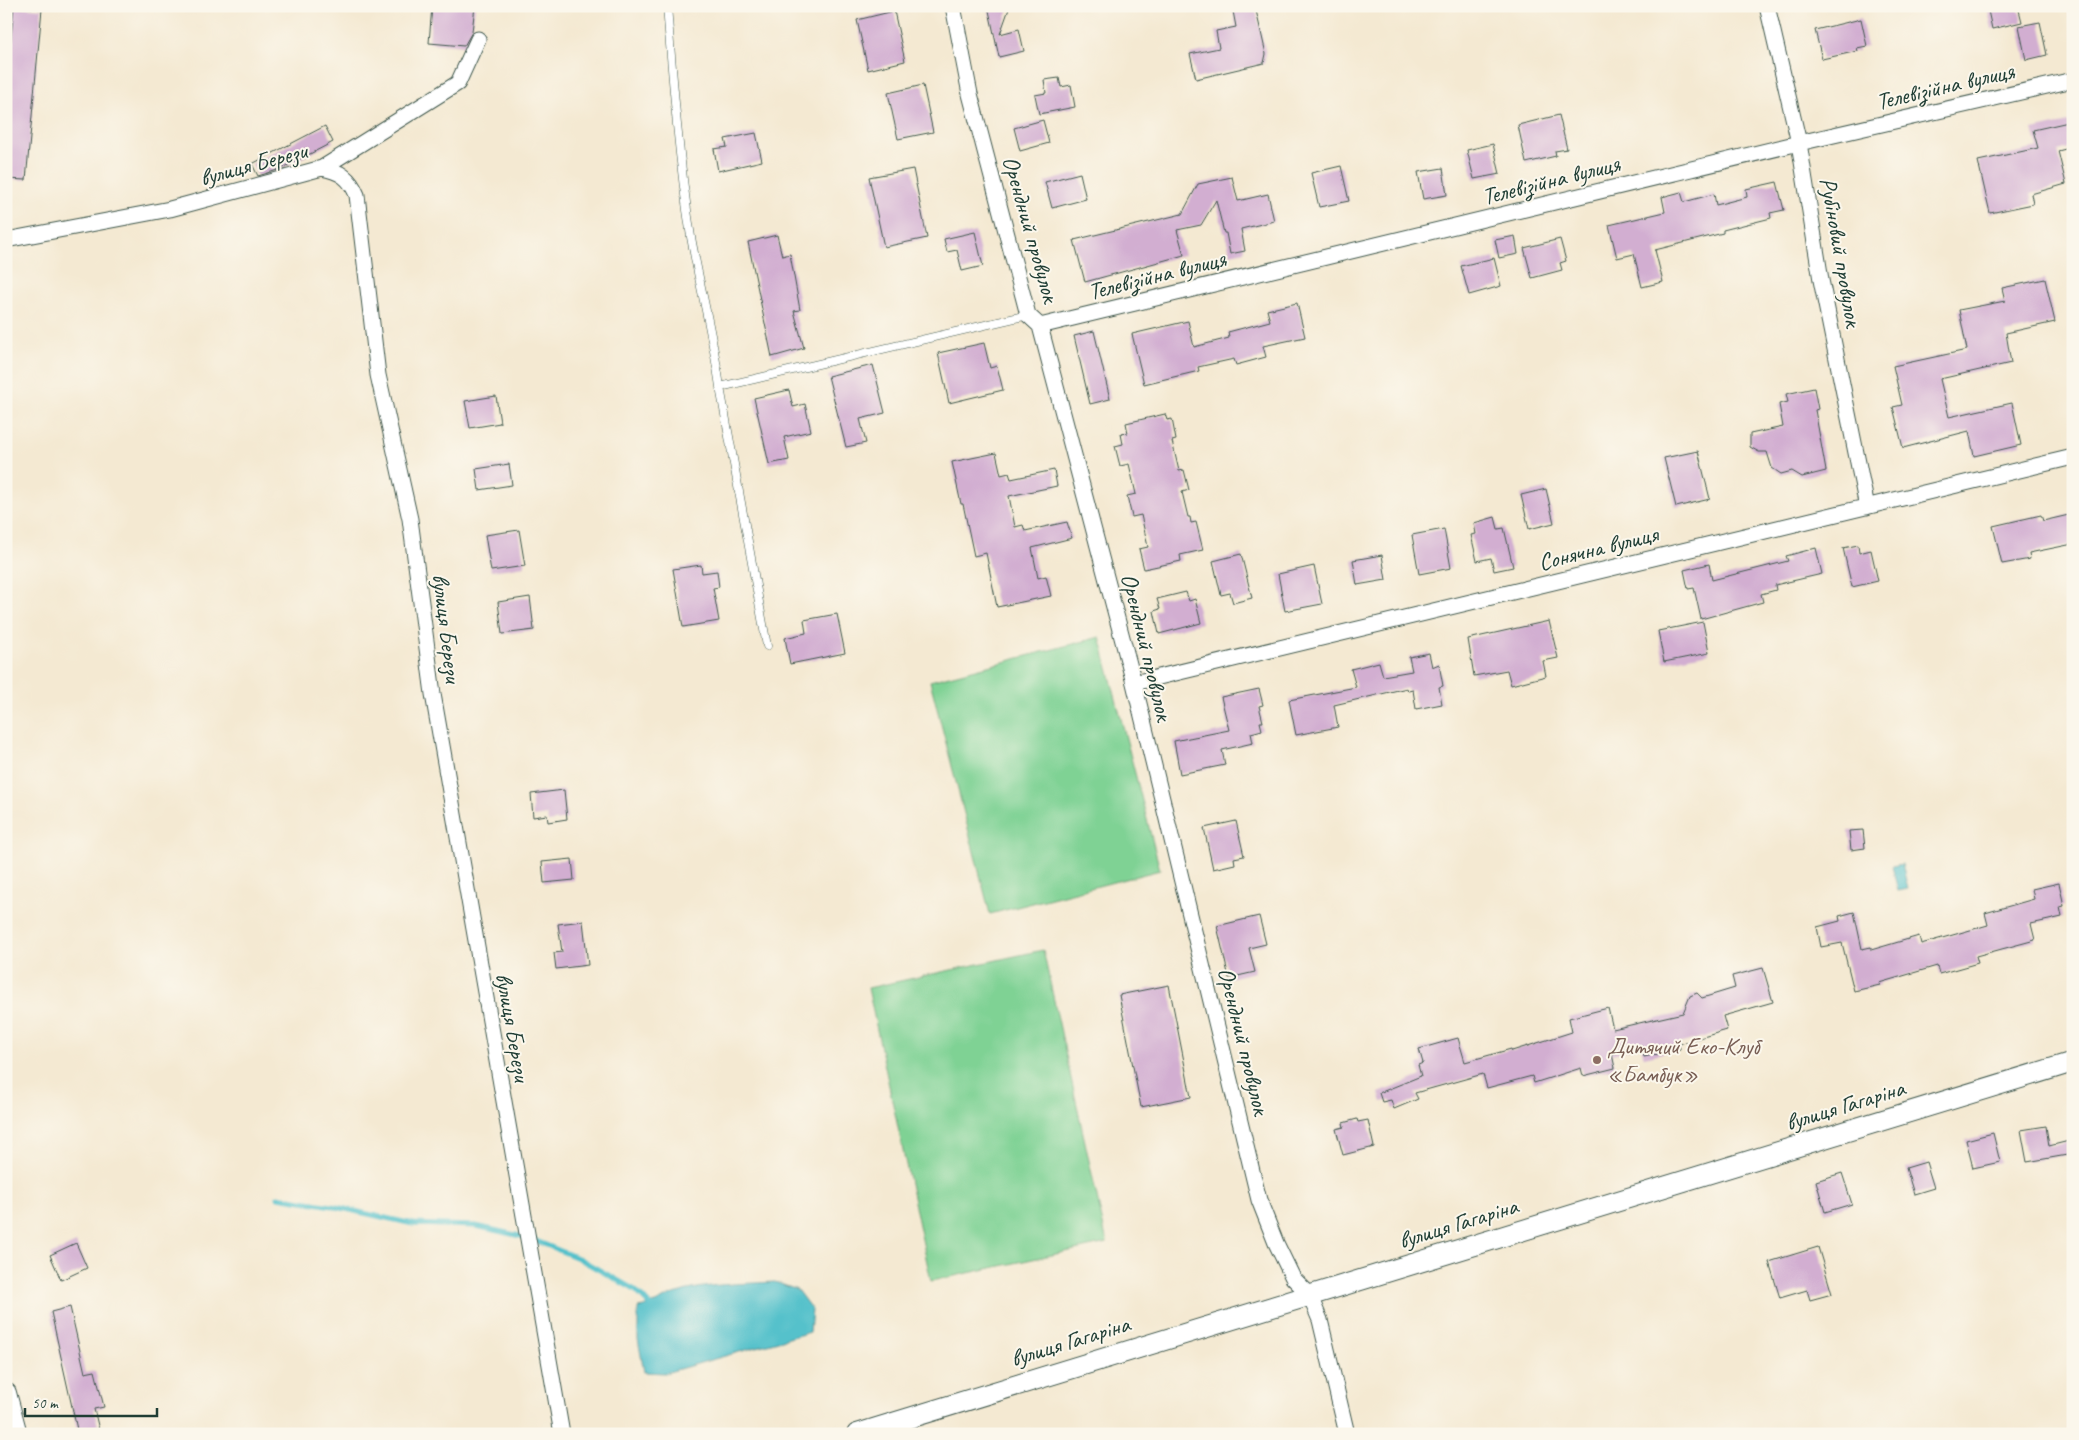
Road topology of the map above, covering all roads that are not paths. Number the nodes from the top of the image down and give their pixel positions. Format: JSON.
{"nodes":[{"id":1,"x":668,"y":6,"type":"edge"},
{"id":2,"x":952,"y":6,"type":"edge"},
{"id":3,"x":1767,"y":6,"type":"edge"},
{"id":4,"x":478,"y":39,"type":"dead end"},
{"id":5,"x":2073,"y":80,"type":"edge"},
{"id":6,"x":1799,"y":143,"type":"junction"},
{"id":7,"x":322,"y":168,"type":"junction"},
{"id":8,"x":6,"y":240,"type":"edge"},
{"id":9,"x":1028,"y":314,"type":"junction"},
{"id":10,"x":1040,"y":326,"type":"junction"},
{"id":11,"x":720,"y":386,"type":"junction"},
{"id":12,"x":2073,"y":458,"type":"edge"},
{"id":13,"x":1867,"y":507,"type":"junction"},
{"id":14,"x":767,"y":646,"type":"dead end"},
{"id":15,"x":1134,"y":683,"type":"junction"},
{"id":16,"x":2073,"y":1062,"type":"edge"},
{"id":17,"x":1309,"y":1294,"type":"junction"},
{"id":18,"x":6,"y":1393,"type":"edge"},
{"id":19,"x":17,"y":1434,"type":"edge"},
{"id":20,"x":562,"y":1434,"type":"edge"},
{"id":21,"x":858,"y":1434,"type":"edge"},
{"id":22,"x":1347,"y":1434,"type":"edge"}],
"edges":[{"from":1,"to":11,"type":"lane"},
{"from":2,"to":9,"type":"street","name":"Орендний провулок"},
{"from":3,"to":6,"type":"street","name":"Рубіновий провулок"},
{"from":4,"to":7,"type":"street"},
{"from":5,"to":6,"type":"street","name":"Телевізійна вулиця"},
{"from":6,"to":10,"type":"street","name":"Телевізійна вулиця"},
{"from":6,"to":13,"type":"street","name":"Рубіновий провулок"},
{"from":7,"to":8,"type":"street","name":"вулиця Берези"},
{"from":7,"to":20,"type":"street","name":"вулиця Берези"},
{"from":9,"to":10,"type":"street","name":"Орендний провулок"},
{"from":9,"to":11,"type":"lane"},
{"from":10,"to":15,"type":"street","name":"Орендний провулок"},
{"from":11,"to":14,"type":"lane"},
{"from":12,"to":13,"type":"street","name":"Сонячна вулиця"},
{"from":13,"to":15,"type":"street","name":"Сонячна вулиця"},
{"from":15,"to":17,"type":"street","name":"Орендний провулок"},
{"from":16,"to":17,"type":"street","name":"вулиця Гагаріна"},
{"from":17,"to":21,"type":"street","name":"вулиця Гагаріна"},
{"from":17,"to":22,"type":"street"},
{"from":18,"to":19,"type":"street"}]}
